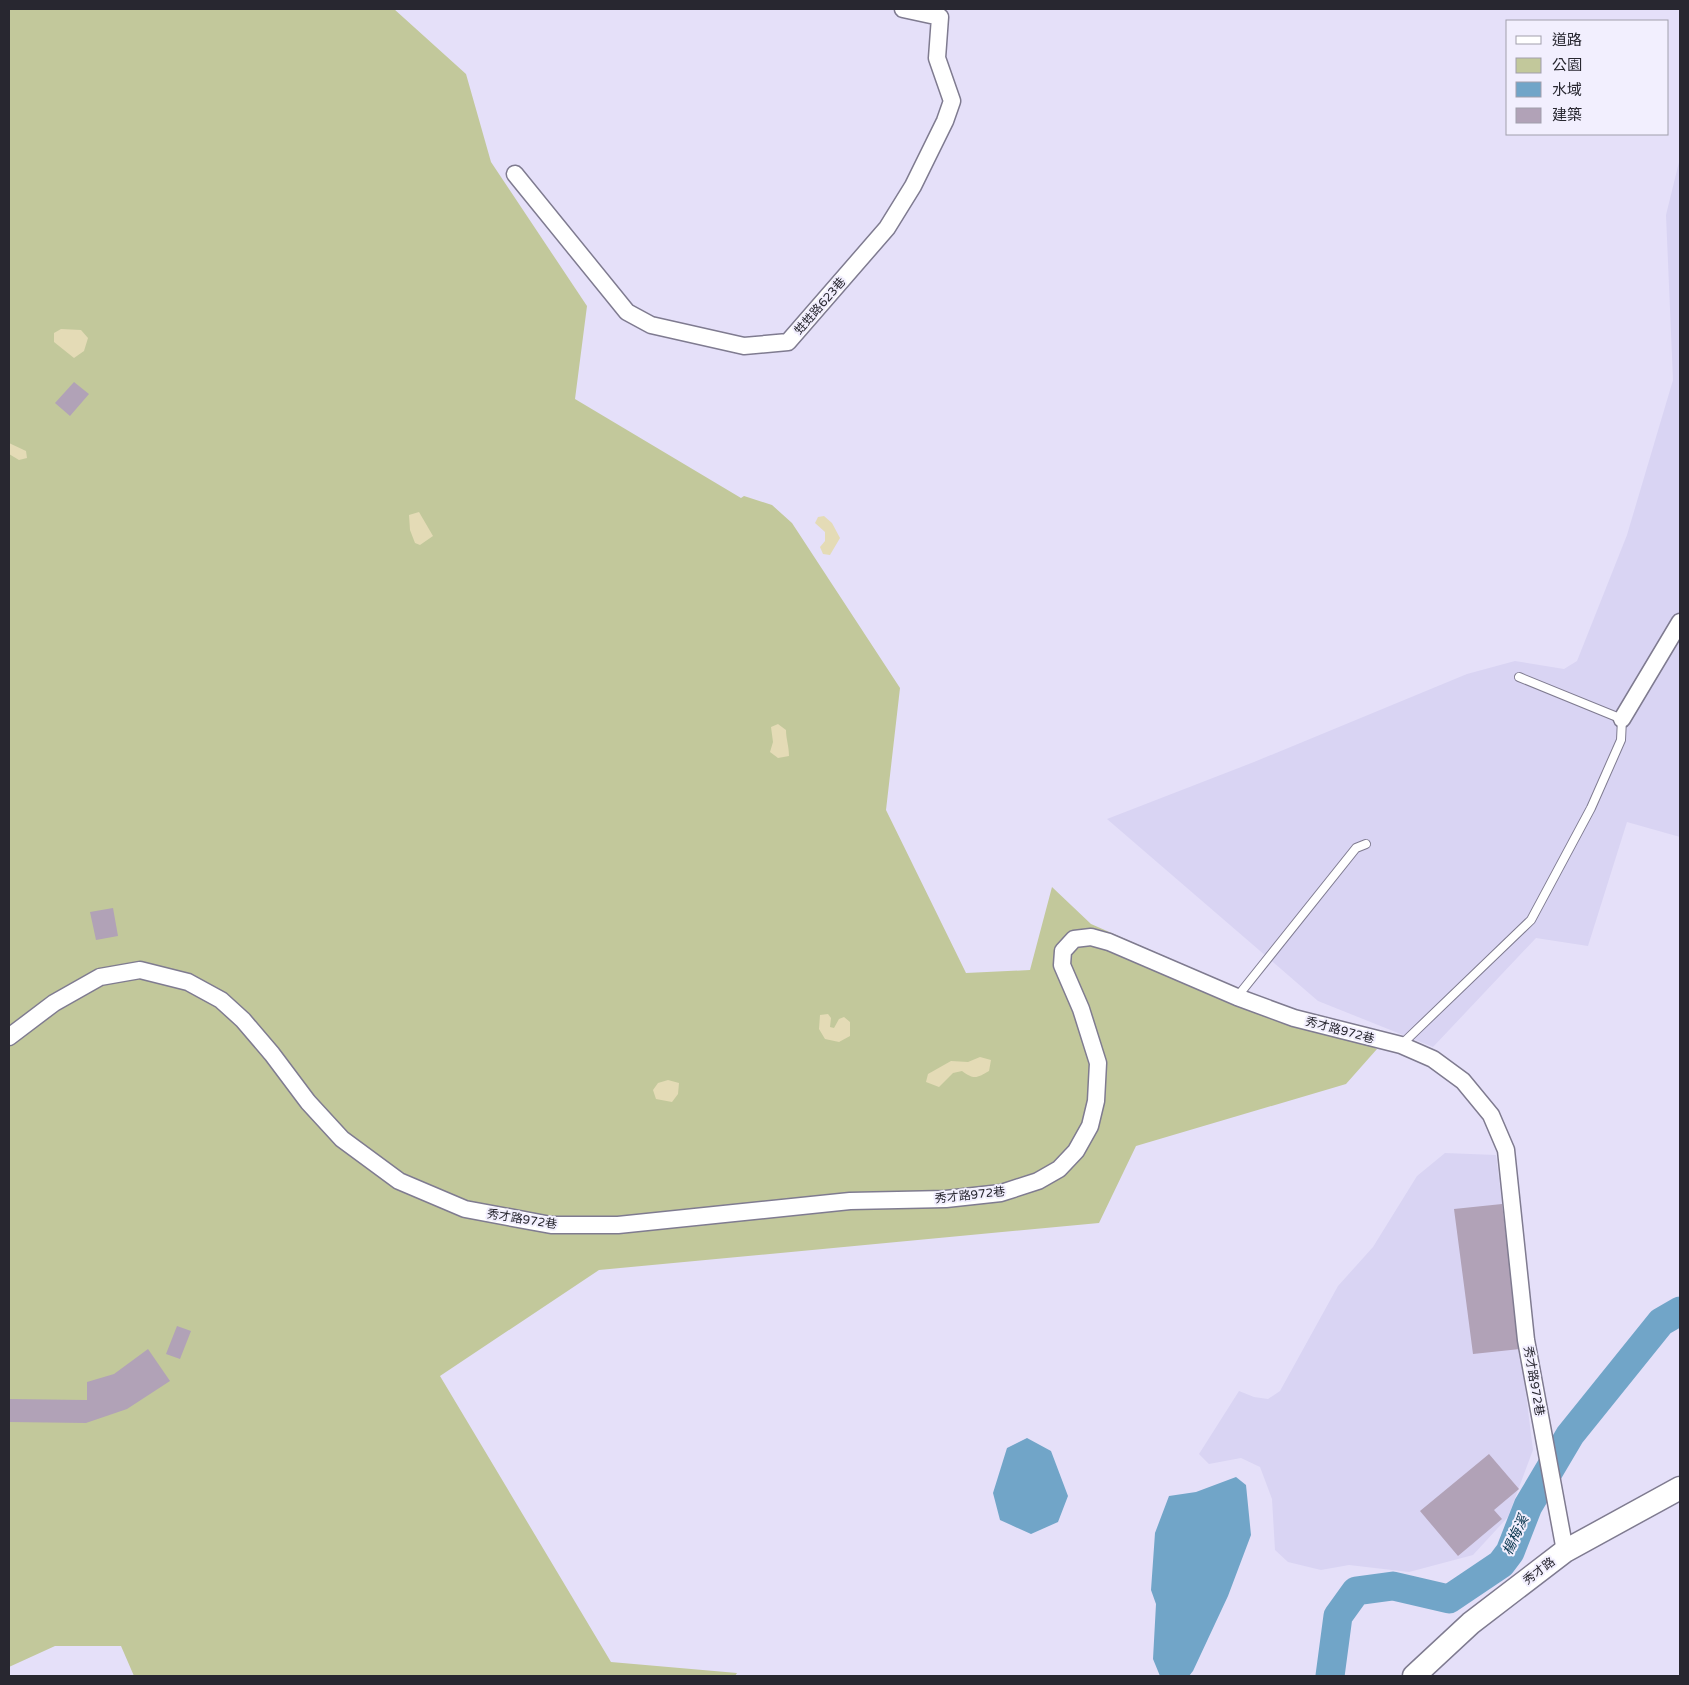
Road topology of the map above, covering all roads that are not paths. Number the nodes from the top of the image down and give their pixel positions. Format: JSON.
{"nodes":[{"id":1,"x":903,"y":9,"type":"edge"},
{"id":2,"x":942,"y":13,"type":"edge"},
{"id":3,"x":515,"y":174,"type":"dead end"},
{"id":4,"x":1680,"y":622,"type":"edge"},
{"id":5,"x":1519,"y":677,"type":"dead end"},
{"id":6,"x":1622,"y":719,"type":"junction"},
{"id":7,"x":1366,"y":844,"type":"dead end"},
{"id":8,"x":1237,"y":997,"type":"junction"},
{"id":9,"x":9,"y":1038,"type":"edge"},
{"id":10,"x":1400,"y":1045,"type":"junction"},
{"id":11,"x":1680,"y":1488,"type":"edge"},
{"id":12,"x":1565,"y":1551,"type":"junction"},
{"id":13,"x":1414,"y":1676,"type":"edge"}],
"edges":[{"from":1,"to":2,"type":"street","name":"甡甡路623巷"},
{"from":2,"to":3,"type":"street","name":"甡甡路623巷"},
{"from":4,"to":6,"type":"street"},
{"from":5,"to":6,"type":"lane"},
{"from":6,"to":10,"type":"lane"},
{"from":7,"to":8,"type":"lane"},
{"from":8,"to":9,"type":"street","name":"秀才路972巷"},
{"from":8,"to":10,"type":"street","name":"秀才路972巷"},
{"from":10,"to":12,"type":"street","name":"秀才路972巷"},
{"from":11,"to":12,"type":"main road","name":"秀才路"},
{"from":12,"to":13,"type":"main road","name":"秀才路"}]}
